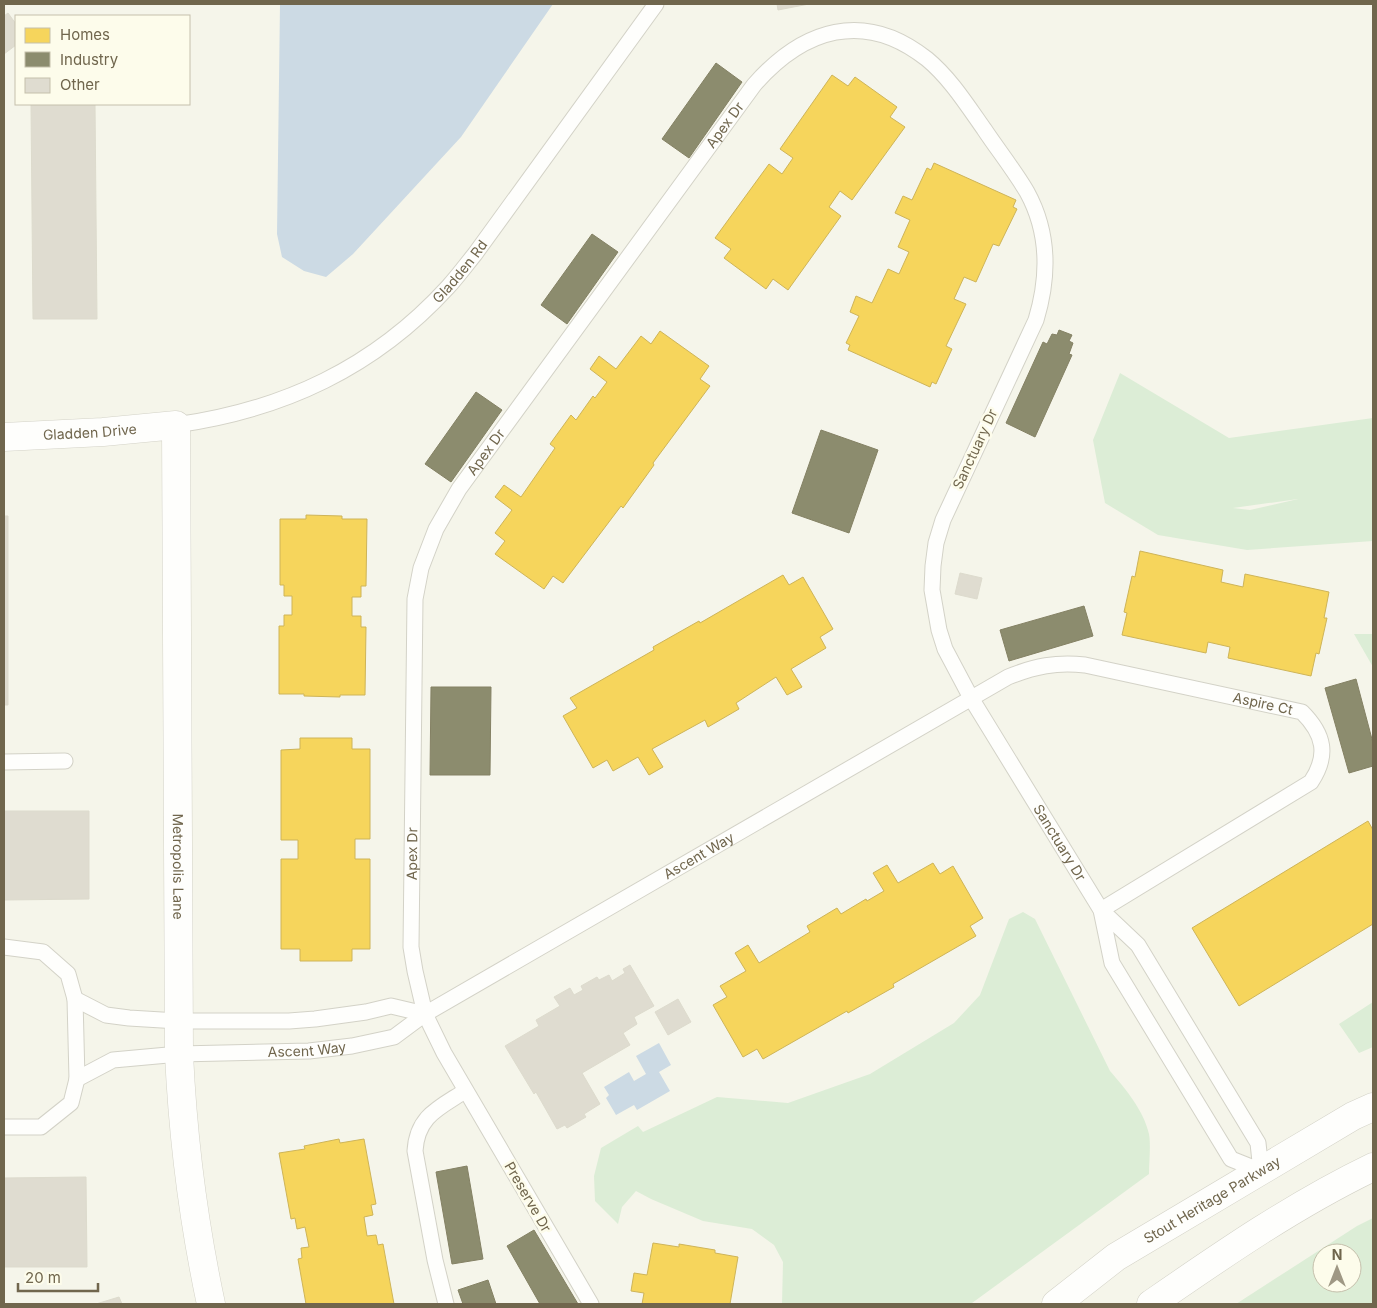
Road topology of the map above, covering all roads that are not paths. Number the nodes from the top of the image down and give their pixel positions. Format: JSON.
{"nodes":[{"id":1,"x":656,"y":4,"type":"edge"},
{"id":2,"x":862,"y":31,"type":"joint"},
{"id":3,"x":176,"y":425,"type":"junction"},
{"id":4,"x":4,"y":437,"type":"edge"},
{"id":5,"x":971,"y":698,"type":"junction"},
{"id":6,"x":65,"y":761,"type":"dead end"},
{"id":7,"x":4,"y":762,"type":"edge"},
{"id":8,"x":1100,"y":910,"type":"junction"},
{"id":9,"x":4,"y":948,"type":"edge"},
{"id":10,"x":75,"y":1000,"type":"junction"},
{"id":11,"x":425,"y":1014,"type":"junction"},
{"id":12,"x":178,"y":1021,"type":"junction"},
{"id":13,"x":179,"y":1054,"type":"junction"},
{"id":14,"x":78,"y":1079,"type":"junction"},
{"id":15,"x":465,"y":1091,"type":"junction"},
{"id":16,"x":1373,"y":1108,"type":"edge"},
{"id":17,"x":4,"y":1127,"type":"edge"},
{"id":18,"x":1373,"y":1167,"type":"edge"},
{"id":19,"x":1261,"y":1171,"type":"junction"},
{"id":20,"x":211,"y":1304,"type":"edge"},
{"id":21,"x":446,"y":1304,"type":"edge"},
{"id":22,"x":591,"y":1304,"type":"edge"},
{"id":23,"x":1056,"y":1304,"type":"edge"},
{"id":24,"x":1151,"y":1304,"type":"edge"}],
"edges":[{"from":1,"to":3,"type":"lane","name":"Gladden Rd"},
{"from":2,"to":5,"type":"lane","name":"Sanctuary Dr"},
{"from":2,"to":11,"type":"lane","name":"Apex Dr"},
{"from":3,"to":4,"type":"street","name":"Gladden Drive"},
{"from":3,"to":12,"type":"street","name":"Metropolis Lane"},
{"from":5,"to":8,"type":"lane","name":"Sanctuary Dr"},
{"from":5,"to":8,"type":"lane","name":"Aspire Ct"},
{"from":5,"to":11,"type":"lane","name":"Ascent Way"},
{"from":6,"to":7,"type":"lane"},
{"from":8,"to":19,"type":"lane","name":"Sanctuary Dr"},
{"from":8,"to":19,"type":"lane","name":"Sanctuary Dr"},
{"from":9,"to":10,"type":"lane"},
{"from":10,"to":12,"type":"lane","name":"Ascent Way"},
{"from":10,"to":14,"type":"lane"},
{"from":11,"to":12,"type":"lane","name":"Ascent Way"},
{"from":11,"to":13,"type":"lane","name":"Ascent Way"},
{"from":11,"to":15,"type":"lane","name":"Preserve Dr"},
{"from":12,"to":13,"type":"street","name":"Metropolis Lane"},
{"from":13,"to":14,"type":"lane","name":"Ascent Way"},
{"from":13,"to":20,"type":"street","name":"Metropolis Lane"},
{"from":14,"to":17,"type":"lane"},
{"from":15,"to":21,"type":"lane"},
{"from":15,"to":22,"type":"lane","name":"Preserve Dr"},
{"from":16,"to":19,"type":"street","name":"Stout Heritage Parkway"},
{"from":18,"to":24,"type":"street"},
{"from":19,"to":23,"type":"street","name":"Stout Heritage Parkway"}]}
